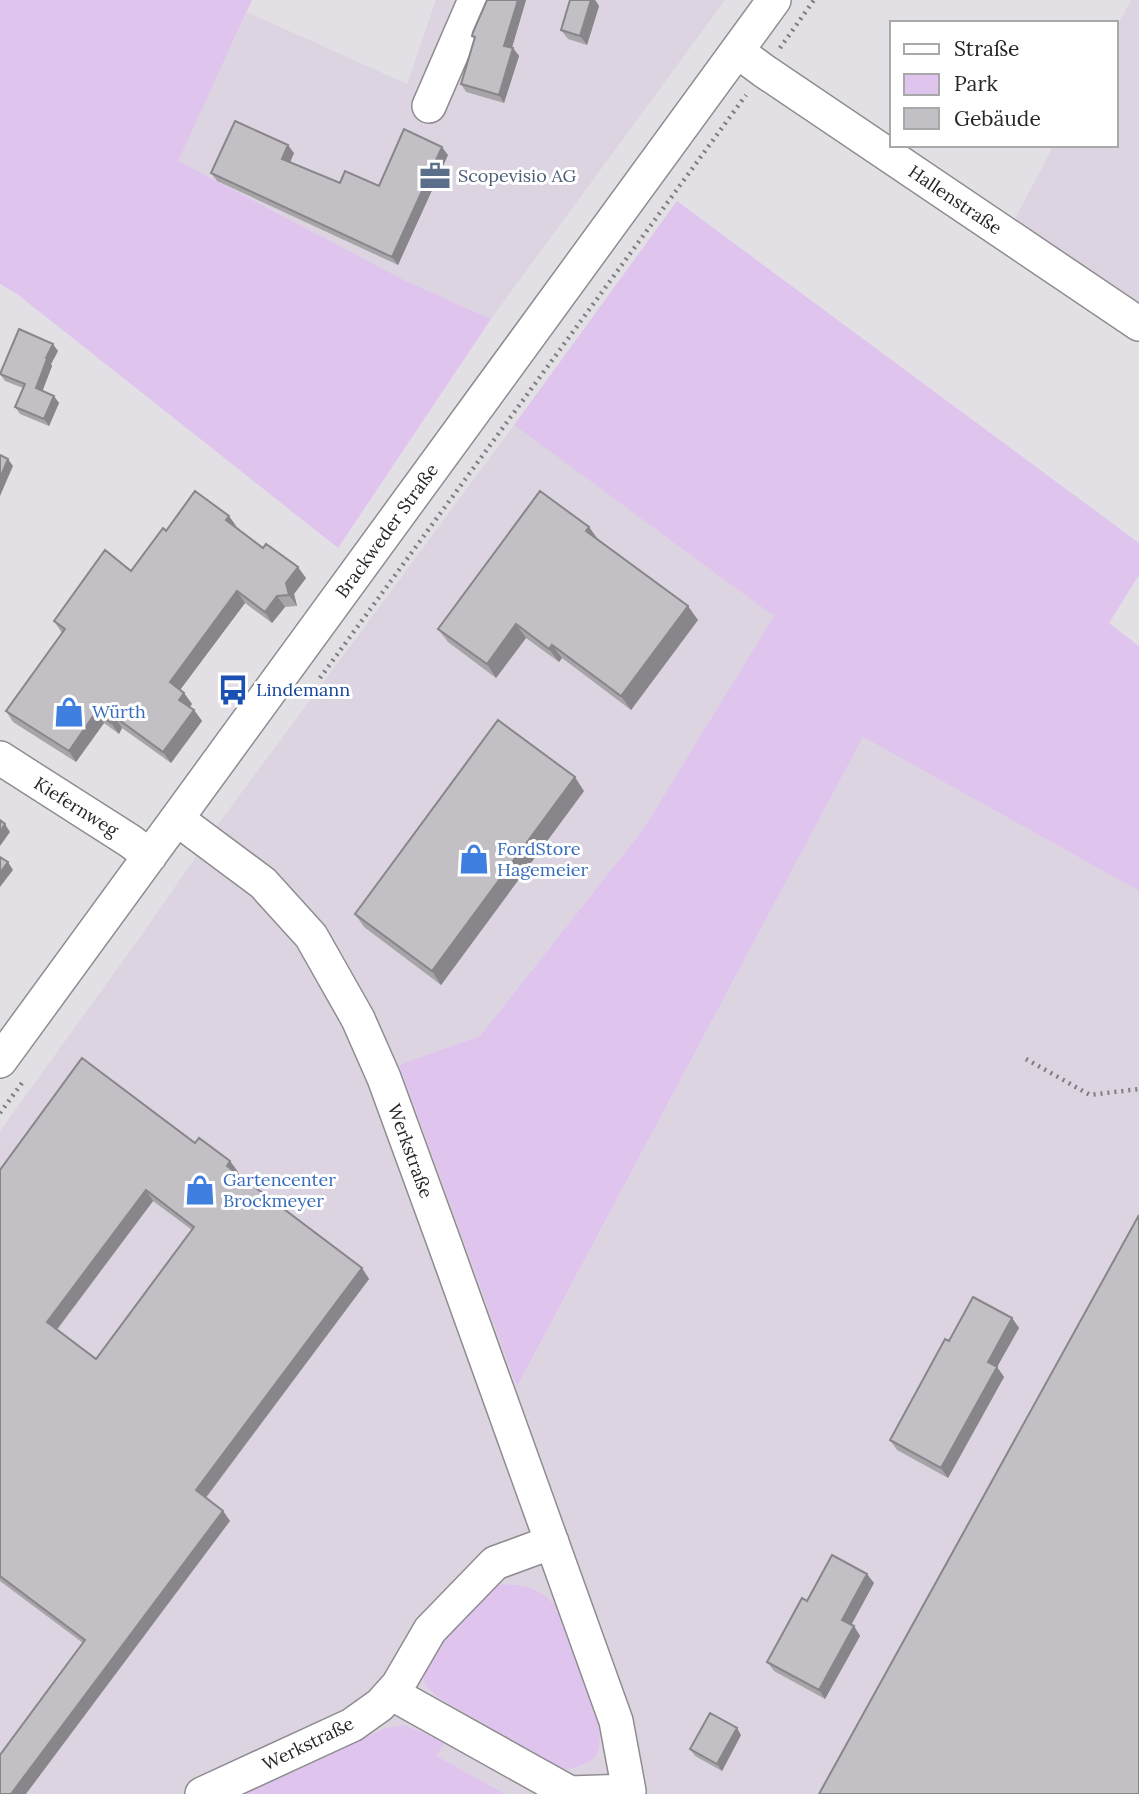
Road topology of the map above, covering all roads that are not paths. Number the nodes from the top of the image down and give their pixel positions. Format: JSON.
{"nodes":[{"id":1,"x":475,"y":0,"type":"edge"},
{"id":2,"x":774,"y":0,"type":"edge"},
{"id":3,"x":737,"y":51,"type":"junction"},
{"id":4,"x":429,"y":106,"type":"dead end"},
{"id":5,"x":1139,"y":324,"type":"edge"},
{"id":6,"x":0,"y":758,"type":"edge"},
{"id":7,"x":177,"y":818,"type":"junction"},
{"id":8,"x":150,"y":856,"type":"junction"},
{"id":9,"x":0,"y":1060,"type":"edge"},
{"id":10,"x":552,"y":1542,"type":"junction"},
{"id":11,"x":391,"y":1693,"type":"junction"},
{"id":12,"x":202,"y":1794,"type":"edge"}],
"edges":[{"from":1,"to":4,"type":"street"},
{"from":2,"to":3,"type":"street","name":"Brackweder Straße"},
{"from":3,"to":5,"type":"street","name":"Hallenstraße"},
{"from":3,"to":7,"type":"street","name":"Brackweder Straße"},
{"from":6,"to":8,"type":"street","name":"Kiefernweg"},
{"from":7,"to":8,"type":"street","name":"Brackweder Straße"},
{"from":7,"to":10,"type":"street","name":"Werkstraße"},
{"from":8,"to":9,"type":"street","name":"Brackweder Straße"},
{"from":10,"to":11,"type":"street","name":"Werkstraße"},
{"from":10,"to":11,"type":"street","name":"Werkstraße"},
{"from":11,"to":12,"type":"street","name":"Werkstraße"}]}
